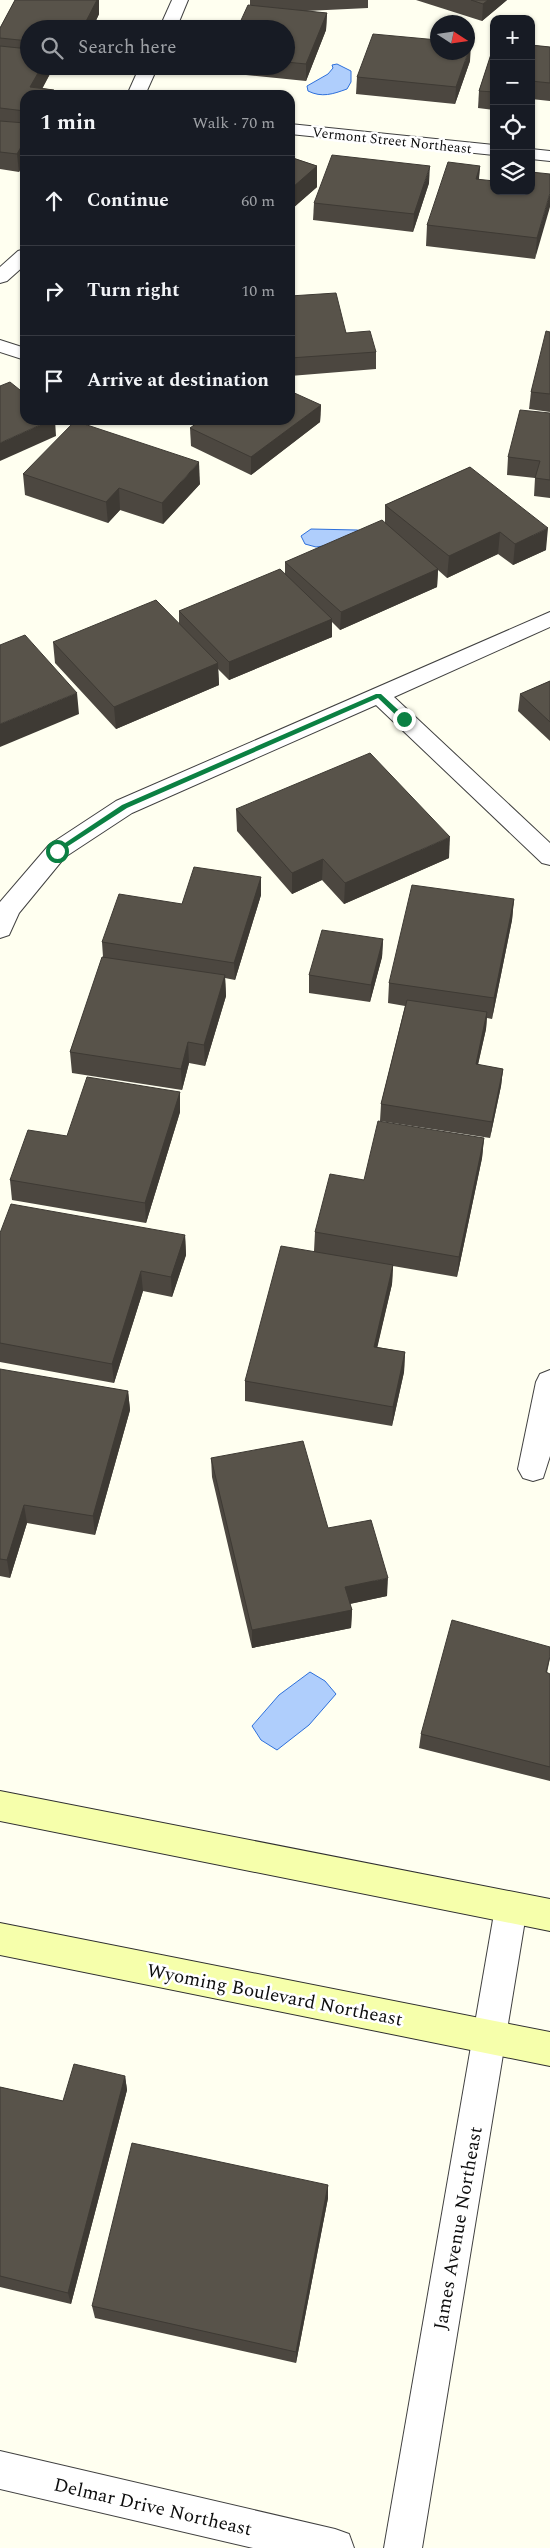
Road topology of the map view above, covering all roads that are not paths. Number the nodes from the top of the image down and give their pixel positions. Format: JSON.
{"nodes":[{"id":1,"x":180,"y":0,"type":"edge"},
{"id":2,"x":171,"y":20,"type":"edge"},
{"id":3,"x":145,"y":75,"type":"edge"},
{"id":4,"x":138,"y":90,"type":"edge"},
{"id":5,"x":295,"y":130,"type":"edge"},
{"id":6,"x":490,"y":150,"type":"edge"},
{"id":7,"x":535,"y":154,"type":"edge"},
{"id":8,"x":550,"y":156,"type":"edge"},
{"id":9,"x":20,"y":259,"type":"edge"},
{"id":10,"x":0,"y":277,"type":"edge"},
{"id":11,"x":0,"y":346,"type":"edge"},
{"id":12,"x":20,"y":352,"type":"edge"},
{"id":13,"x":550,"y":619,"type":"edge"},
{"id":14,"x":379,"y":695,"type":"junction"},
{"id":15,"x":550,"y":857,"type":"edge"},
{"id":16,"x":0,"y":929,"type":"edge"},
{"id":17,"x":550,"y":1382,"type":"edge"},
{"id":18,"x":533,"y":1469,"type":"dead end"},
{"id":19,"x":0,"y":1806,"type":"edge"},
{"id":20,"x":510,"y":1908,"type":"junction"},
{"id":21,"x":550,"y":1915,"type":"edge"},
{"id":22,"x":0,"y":1939,"type":"edge"},
{"id":23,"x":488,"y":2037,"type":"junction"},
{"id":24,"x":550,"y":2049,"type":"edge"},
{"id":25,"x":0,"y":2470,"type":"edge"},
{"id":26,"x":334,"y":2548,"type":"edge"},
{"id":27,"x":404,"y":2548,"type":"edge"}],
"edges":[{"from":1,"to":2,"type":"street"},
{"from":3,"to":4,"type":"street"},
{"from":5,"to":6,"type":"street","name":"Vermont Street Northeast"},
{"from":7,"to":8,"type":"street"},
{"from":9,"to":10,"type":"street"},
{"from":11,"to":12,"type":"street"},
{"from":13,"to":14,"type":"street"},
{"from":14,"to":15,"type":"street"},
{"from":14,"to":16,"type":"street"},
{"from":17,"to":18,"type":"street"},
{"from":19,"to":20,"type":"main road"},
{"from":20,"to":21,"type":"main road"},
{"from":20,"to":23,"type":"street","name":"James Avenue Northeast"},
{"from":22,"to":23,"type":"main road","name":"Wyoming Boulevard Northeast"},
{"from":23,"to":24,"type":"main road","name":"Wyoming Boulevard Northeast"},
{"from":23,"to":27,"type":"street","name":"James Avenue Northeast"},
{"from":25,"to":26,"type":"street","name":"Delmar Drive Northeast"}]}
